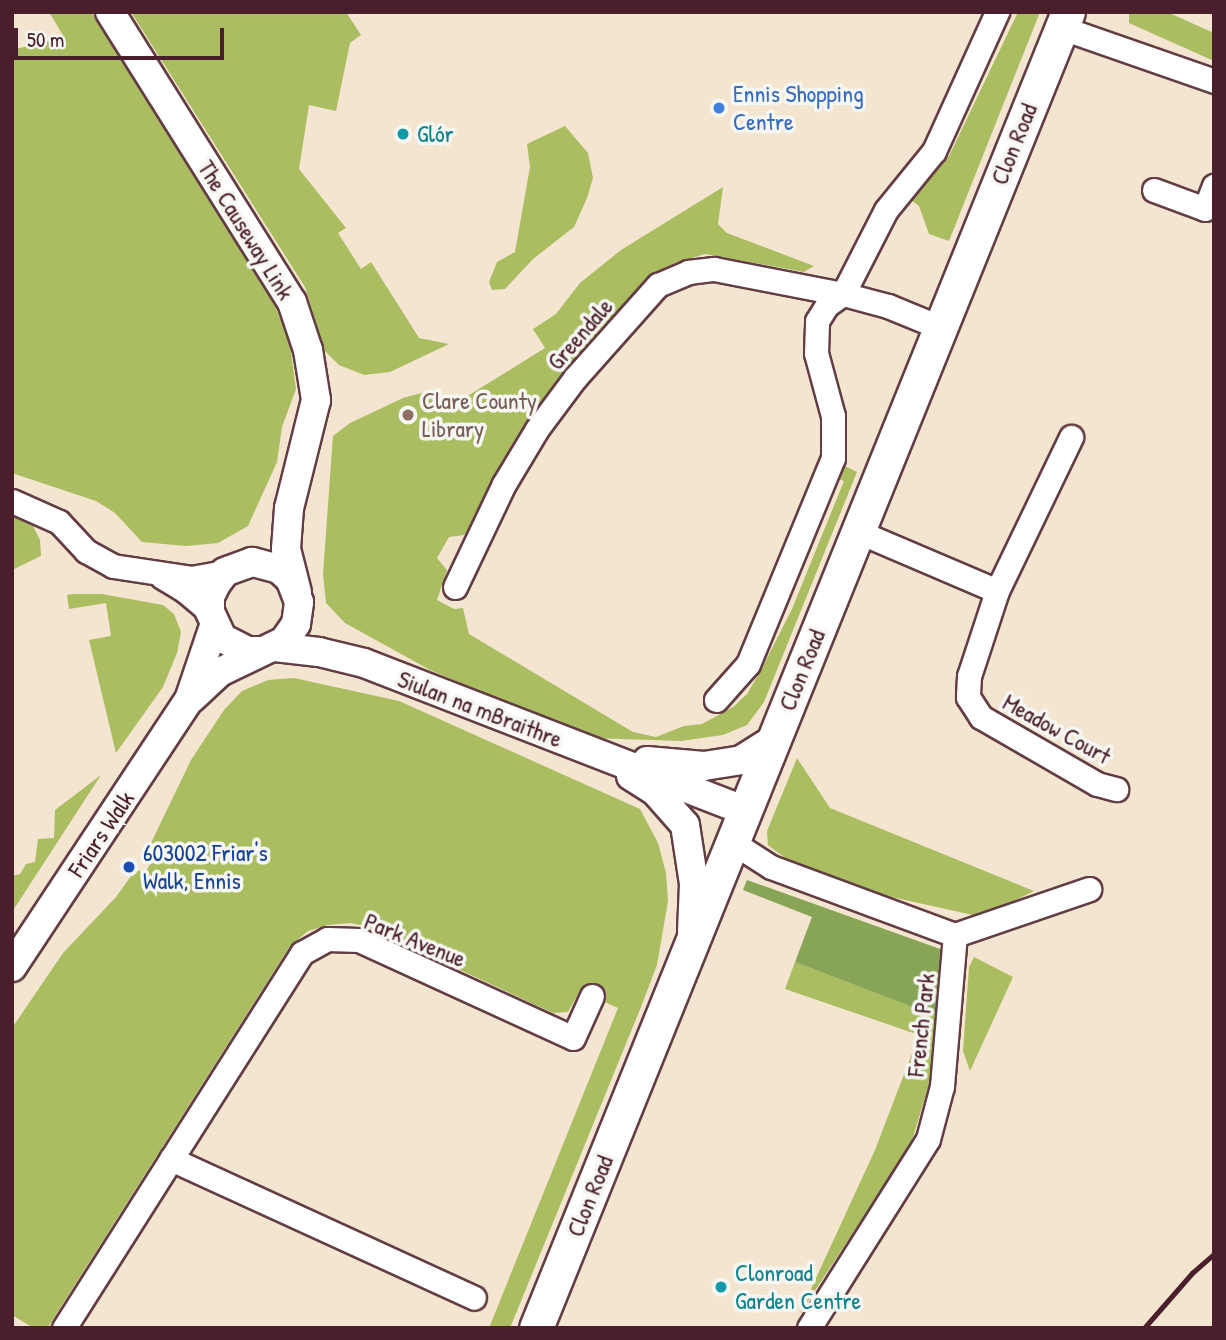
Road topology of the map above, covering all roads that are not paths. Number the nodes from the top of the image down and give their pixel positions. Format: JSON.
{"nodes":[{"id":1,"x":110,"y":12,"type":"edge"},
{"id":2,"x":997,"y":12,"type":"edge"},
{"id":3,"x":1065,"y":20,"type":"edge"},
{"id":4,"x":1214,"y":81,"type":"edge"},
{"id":5,"x":1214,"y":186,"type":"edge"},
{"id":6,"x":1154,"y":190,"type":"dead end"},
{"id":7,"x":1210,"y":210,"type":"edge"},
{"id":8,"x":842,"y":294,"type":"junction"},
{"id":9,"x":939,"y":327,"type":"junction"},
{"id":10,"x":1071,"y":437,"type":"dead end"},
{"id":11,"x":12,"y":502,"type":"edge"},
{"id":12,"x":289,"y":508,"type":"junction"},
{"id":13,"x":859,"y":532,"type":"junction"},
{"id":14,"x":232,"y":569,"type":"junction"},
{"id":15,"x":156,"y":574,"type":"junction"},
{"id":16,"x":455,"y":587,"type":"dead end"},
{"id":17,"x":998,"y":591,"type":"junction"},
{"id":18,"x":298,"y":602,"type":"junction"},
{"id":19,"x":212,"y":619,"type":"junction"},
{"id":20,"x":268,"y":649,"type":"junction"},
{"id":21,"x":364,"y":663,"type":"junction"},
{"id":22,"x":189,"y":701,"type":"junction"},
{"id":23,"x":716,"y":701,"type":"dead end"},
{"id":24,"x":772,"y":741,"type":"junction"},
{"id":25,"x":596,"y":754,"type":"junction"},
{"id":26,"x":1116,"y":789,"type":"dead end"},
{"id":27,"x":745,"y":811,"type":"junction"},
{"id":28,"x":732,"y":842,"type":"junction"},
{"id":29,"x":1089,"y":889,"type":"dead end"},
{"id":30,"x":956,"y":935,"type":"junction"},
{"id":31,"x":692,"y":941,"type":"junction"},
{"id":32,"x":13,"y":964,"type":"edge"},
{"id":33,"x":593,"y":996,"type":"dead end"},
{"id":34,"x":171,"y":1159,"type":"junction"},
{"id":35,"x":474,"y":1298,"type":"dead end"},
{"id":36,"x":64,"y":1328,"type":"edge"},
{"id":37,"x":536,"y":1328,"type":"edge"},
{"id":38,"x":809,"y":1328,"type":"edge"}],
"edges":[{"from":1,"to":12,"type":"street","name":"The Causeway Link"},
{"from":2,"to":8,"type":"street"},
{"from":3,"to":4,"type":"street"},
{"from":3,"to":9,"type":"main road","name":"Clon Road"},
{"from":5,"to":7,"type":"street"},
{"from":6,"to":7,"type":"street"},
{"from":8,"to":9,"type":"street","name":"Greendale"},
{"from":8,"to":16,"type":"street","name":"Greendale"},
{"from":8,"to":23,"type":"street"},
{"from":9,"to":13,"type":"main road","name":"Clon Road"},
{"from":10,"to":17,"type":"street","name":"Meadow Court"},
{"from":11,"to":15,"type":"street"},
{"from":12,"to":14,"type":"street","name":"The Causeway Link"},
{"from":12,"to":18,"type":"street","name":"The Causeway Link"},
{"from":13,"to":17,"type":"street"},
{"from":13,"to":24,"type":"main road","name":"Clon Road"},
{"from":14,"to":15,"type":"street"},
{"from":14,"to":18,"type":"street"},
{"from":14,"to":19,"type":"street"},
{"from":15,"to":19,"type":"street"},
{"from":17,"to":26,"type":"street","name":"Meadow Court"},
{"from":18,"to":20,"type":"street"},
{"from":18,"to":21,"type":"street","name":"Siulan na mBraithre"},
{"from":19,"to":20,"type":"street"},
{"from":19,"to":22,"type":"street","name":"Friars Walk"},
{"from":20,"to":21,"type":"street","name":"Siulan na mBraithre"},
{"from":20,"to":22,"type":"street","name":"Friars Walk"},
{"from":21,"to":25,"type":"street","name":"Siulan na mBraithre"},
{"from":22,"to":32,"type":"street","name":"Friars Walk"},
{"from":24,"to":25,"type":"street","name":"Siulan na mBraithre"},
{"from":24,"to":27,"type":"main road","name":"Clon Road"},
{"from":25,"to":27,"type":"street","name":"Siulan na mBraithre"},
{"from":25,"to":31,"type":"street","name":"Siulan na mBraithre"},
{"from":27,"to":28,"type":"main road","name":"Clon Road"},
{"from":28,"to":30,"type":"street"},
{"from":28,"to":31,"type":"main road","name":"Clon Road"},
{"from":29,"to":30,"type":"street"},
{"from":30,"to":38,"type":"street","name":"French Park"},
{"from":31,"to":37,"type":"main road","name":"Clon Road"},
{"from":33,"to":34,"type":"street","name":"Park Avenue"},
{"from":34,"to":35,"type":"street"},
{"from":34,"to":36,"type":"street","name":"Park Avenue"}]}
